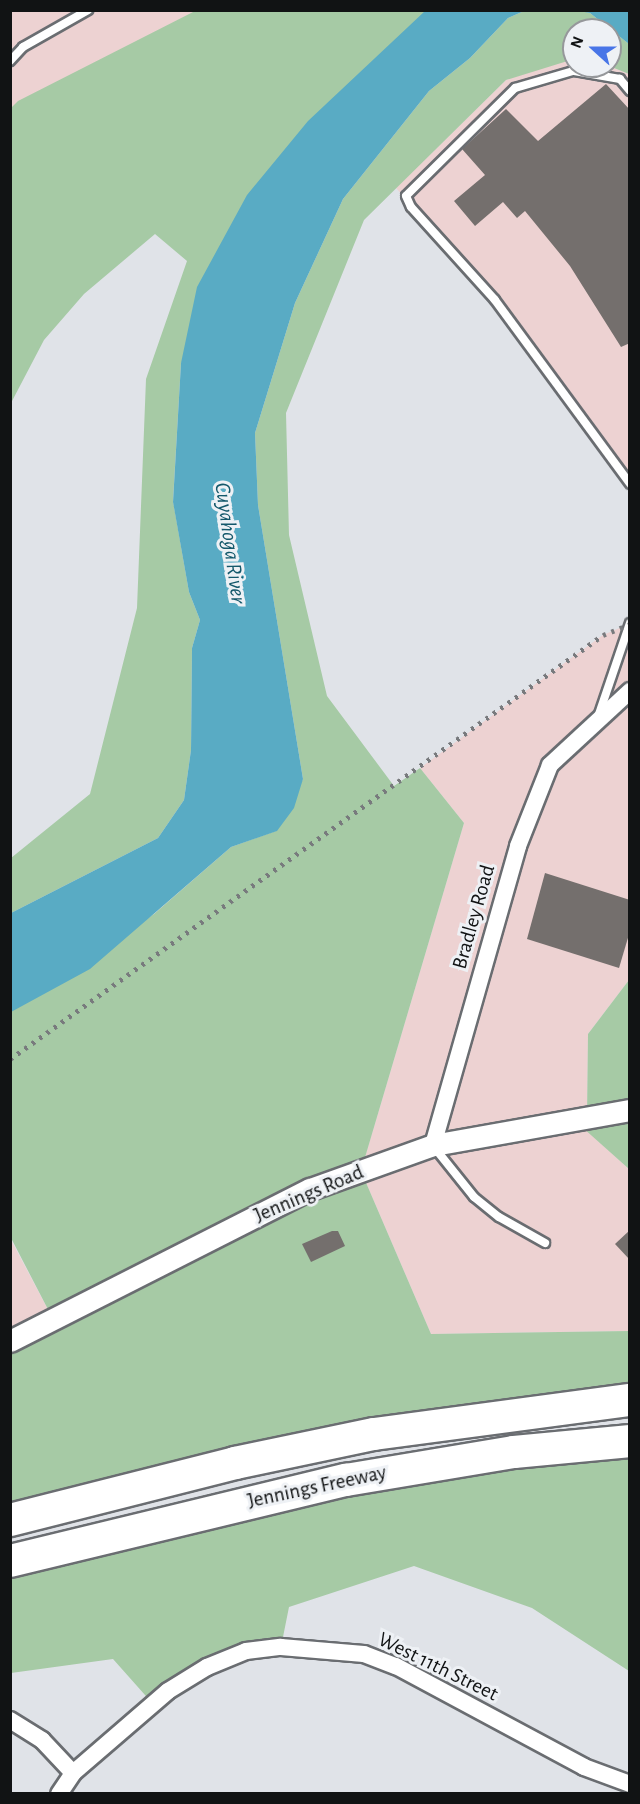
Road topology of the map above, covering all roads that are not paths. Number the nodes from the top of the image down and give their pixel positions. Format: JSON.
{"nodes":[{"id":1,"x":88,"y":10,"type":"edge"},
{"id":2,"x":10,"y":61,"type":"edge"},
{"id":3,"x":630,"y":91,"type":"edge"},
{"id":4,"x":630,"y":484,"type":"edge"},
{"id":5,"x":630,"y":623,"type":"edge"},
{"id":6,"x":630,"y":691,"type":"edge"},
{"id":7,"x":596,"y":723,"type":"junction"},
{"id":8,"x":630,"y":1110,"type":"edge"},
{"id":9,"x":433,"y":1145,"type":"junction"},
{"id":10,"x":545,"y":1243,"type":"dead end"},
{"id":11,"x":10,"y":1341,"type":"edge"},
{"id":12,"x":630,"y":1400,"type":"edge"},
{"id":13,"x":630,"y":1441,"type":"edge"},
{"id":14,"x":10,"y":1520,"type":"edge"},
{"id":15,"x":10,"y":1561,"type":"edge"},
{"id":16,"x":10,"y":1720,"type":"edge"},
{"id":17,"x":73,"y":1773,"type":"junction"},
{"id":18,"x":630,"y":1784,"type":"edge"},
{"id":19,"x":59,"y":1794,"type":"edge"}],
"edges":[{"from":1,"to":2,"type":"lane"},
{"from":3,"to":4,"type":"lane"},
{"from":5,"to":7,"type":"lane","name":"Bradley Road"},
{"from":6,"to":7,"type":"street","name":"Bradley Road"},
{"from":7,"to":9,"type":"street","name":"Bradley Road"},
{"from":8,"to":9,"type":"street","name":"Jennings Road"},
{"from":9,"to":10,"type":"lane"},
{"from":9,"to":11,"type":"street","name":"Jennings Road"},
{"from":12,"to":14,"type":"highway","name":"Jennings Freeway"},
{"from":13,"to":15,"type":"highway","name":"Jennings Freeway"},
{"from":16,"to":17,"type":"street"},
{"from":17,"to":18,"type":"street","name":"West 11th Street"},
{"from":17,"to":19,"type":"street","name":"West 11th Street"}]}
